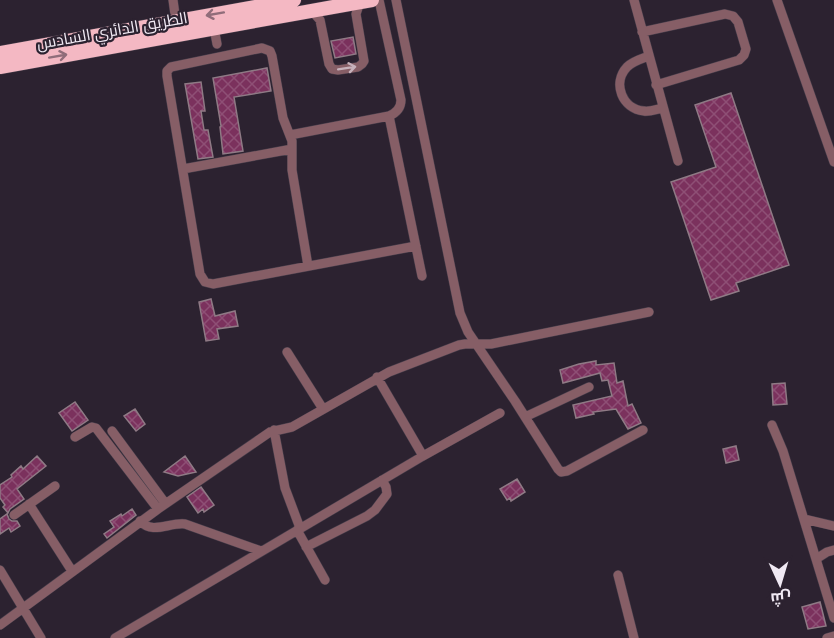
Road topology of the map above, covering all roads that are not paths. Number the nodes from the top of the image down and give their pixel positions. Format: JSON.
{"nodes":[{"id":1,"x":173,"y":0,"type":"edge"},
{"id":2,"x":294,"y":0,"type":"edge"},
{"id":3,"x":379,"y":0,"type":"edge"},
{"id":4,"x":396,"y":0,"type":"edge"},
{"id":5,"x":634,"y":0,"type":"edge"},
{"id":6,"x":777,"y":0,"type":"edge"},
{"id":7,"x":366,"y":1,"type":"edge"},
{"id":8,"x":269,"y":7,"type":"edge"},
{"id":9,"x":312,"y":11,"type":"junction"},
{"id":10,"x":176,"y":22,"type":"junction"},
{"id":11,"x":214,"y":28,"type":"junction"},
{"id":12,"x":642,"y":32,"type":"junction"},
{"id":13,"x":218,"y":50,"type":"junction"},
{"id":14,"x":0,"y":53,"type":"edge"},
{"id":15,"x":649,"y":57,"type":"junction"},
{"id":16,"x":0,"y":67,"type":"edge"},
{"id":17,"x":657,"y":85,"type":"junction"},
{"id":18,"x":663,"y":108,"type":"junction"},
{"id":19,"x":389,"y":116,"type":"junction"},
{"id":20,"x":290,"y":135,"type":"junction"},
{"id":21,"x":292,"y":149,"type":"junction"},
{"id":22,"x":678,"y":161,"type":"dead end"},
{"id":23,"x":834,"y":162,"type":"edge"},
{"id":24,"x":183,"y":169,"type":"junction"},
{"id":25,"x":416,"y":246,"type":"junction"},
{"id":26,"x":308,"y":266,"type":"junction"},
{"id":27,"x":423,"y":276,"type":"dead end"},
{"id":28,"x":649,"y":312,"type":"dead end"},
{"id":29,"x":477,"y":345,"type":"junction"},
{"id":30,"x":287,"y":352,"type":"dead end"},
{"id":31,"x":377,"y":377,"type":"junction"},
{"id":32,"x":589,"y":387,"type":"dead end"},
{"id":33,"x":323,"y":409,"type":"junction"},
{"id":34,"x":500,"y":413,"type":"dead end"},
{"id":35,"x":525,"y":417,"type":"junction"},
{"id":36,"x":772,"y":425,"type":"dead end"},
{"id":37,"x":112,"y":430,"type":"dead end"},
{"id":38,"x":274,"y":430,"type":"junction"},
{"id":39,"x":643,"y":430,"type":"dead end"},
{"id":40,"x":75,"y":437,"type":"dead end"},
{"id":41,"x":423,"y":456,"type":"junction"},
{"id":42,"x":382,"y":480,"type":"junction"},
{"id":43,"x":55,"y":486,"type":"dead end"},
{"id":44,"x":29,"y":504,"type":"junction"},
{"id":45,"x":162,"y":506,"type":"junction"},
{"id":46,"x":14,"y":515,"type":"dead end"},
{"id":47,"x":804,"y":519,"type":"junction"},
{"id":48,"x":140,"y":521,"type":"junction"},
{"id":49,"x":834,"y":526,"type":"edge"},
{"id":50,"x":299,"y":529,"type":"junction"},
{"id":51,"x":306,"y":547,"type":"junction"},
{"id":52,"x":834,"y":550,"type":"edge"},
{"id":53,"x":261,"y":551,"type":"junction"},
{"id":54,"x":816,"y":559,"type":"junction"},
{"id":55,"x":0,"y":570,"type":"edge"},
{"id":56,"x":72,"y":572,"type":"junction"},
{"id":57,"x":618,"y":575,"type":"dead end"},
{"id":58,"x":325,"y":580,"type":"dead end"},
{"id":59,"x":23,"y":608,"type":"junction"},
{"id":60,"x":834,"y":618,"type":"edge"},
{"id":61,"x":0,"y":625,"type":"edge"},
{"id":62,"x":834,"y":636,"type":"edge"},
{"id":63,"x":41,"y":638,"type":"edge"},
{"id":64,"x":115,"y":638,"type":"edge"},
{"id":65,"x":634,"y":638,"type":"edge"},
{"id":66,"x":827,"y":638,"type":"edge"}],
"edges":[{"from":1,"to":10,"type":"street"},
{"from":2,"to":8,"type":"highway","name":"الطريق الدائري السادس"},
{"from":3,"to":19,"type":"street"},
{"from":4,"to":29,"type":"street"},
{"from":5,"to":12,"type":"street"},
{"from":6,"to":23,"type":"street"},
{"from":7,"to":9,"type":"highway","name":"الطريق الدائري السادس"},
{"from":9,"to":7,"type":"street","one_way":true},
{"from":8,"to":9,"type":"highway","name":"الطريق الدائري السادس"},
{"from":8,"to":10,"type":"highway","name":"الطريق الدائري السادس","one_way":true},
{"from":8,"to":11,"type":"highway","name":"الطريق الدائري السادس"},
{"from":10,"to":14,"type":"highway","name":"الطريق الدائري السادس"},
{"from":11,"to":13,"type":"street"},
{"from":16,"to":11,"type":"highway","name":"الطريق الدائري السادس","one_way":true},
{"from":12,"to":15,"type":"street"},
{"from":12,"to":17,"type":"street"},
{"from":13,"to":20,"type":"street"},
{"from":13,"to":24,"type":"street"},
{"from":15,"to":17,"type":"street"},
{"from":15,"to":18,"type":"street"},
{"from":17,"to":18,"type":"street"},
{"from":18,"to":22,"type":"street"},
{"from":19,"to":20,"type":"street"},
{"from":19,"to":25,"type":"street"},
{"from":20,"to":21,"type":"street"},
{"from":21,"to":24,"type":"street"},
{"from":21,"to":26,"type":"street"},
{"from":24,"to":26,"type":"street"},
{"from":25,"to":26,"type":"street"},
{"from":25,"to":27,"type":"street"},
{"from":28,"to":29,"type":"street"},
{"from":29,"to":31,"type":"street"},
{"from":29,"to":35,"type":"street"},
{"from":30,"to":33,"type":"street"},
{"from":31,"to":33,"type":"street"},
{"from":31,"to":41,"type":"street"},
{"from":32,"to":35,"type":"street"},
{"from":33,"to":38,"type":"street"},
{"from":34,"to":41,"type":"street"},
{"from":35,"to":39,"type":"street"},
{"from":36,"to":47,"type":"street"},
{"from":37,"to":45,"type":"street"},
{"from":38,"to":45,"type":"street"},
{"from":38,"to":50,"type":"street"},
{"from":40,"to":45,"type":"street"},
{"from":41,"to":42,"type":"street"},
{"from":42,"to":50,"type":"street"},
{"from":42,"to":51,"type":"street"},
{"from":43,"to":44,"type":"street"},
{"from":44,"to":46,"type":"street"},
{"from":44,"to":56,"type":"street"},
{"from":45,"to":48,"type":"street"},
{"from":47,"to":49,"type":"street"},
{"from":47,"to":54,"type":"street"},
{"from":48,"to":53,"type":"street"},
{"from":48,"to":56,"type":"street"},
{"from":50,"to":51,"type":"street"},
{"from":50,"to":53,"type":"street"},
{"from":51,"to":58,"type":"street"},
{"from":52,"to":54,"type":"street"},
{"from":53,"to":64,"type":"street"},
{"from":54,"to":60,"type":"street"},
{"from":55,"to":59,"type":"street"},
{"from":56,"to":59,"type":"street"},
{"from":57,"to":65,"type":"street"},
{"from":59,"to":61,"type":"street"},
{"from":59,"to":63,"type":"street"},
{"from":62,"to":66,"type":"street"}]}
